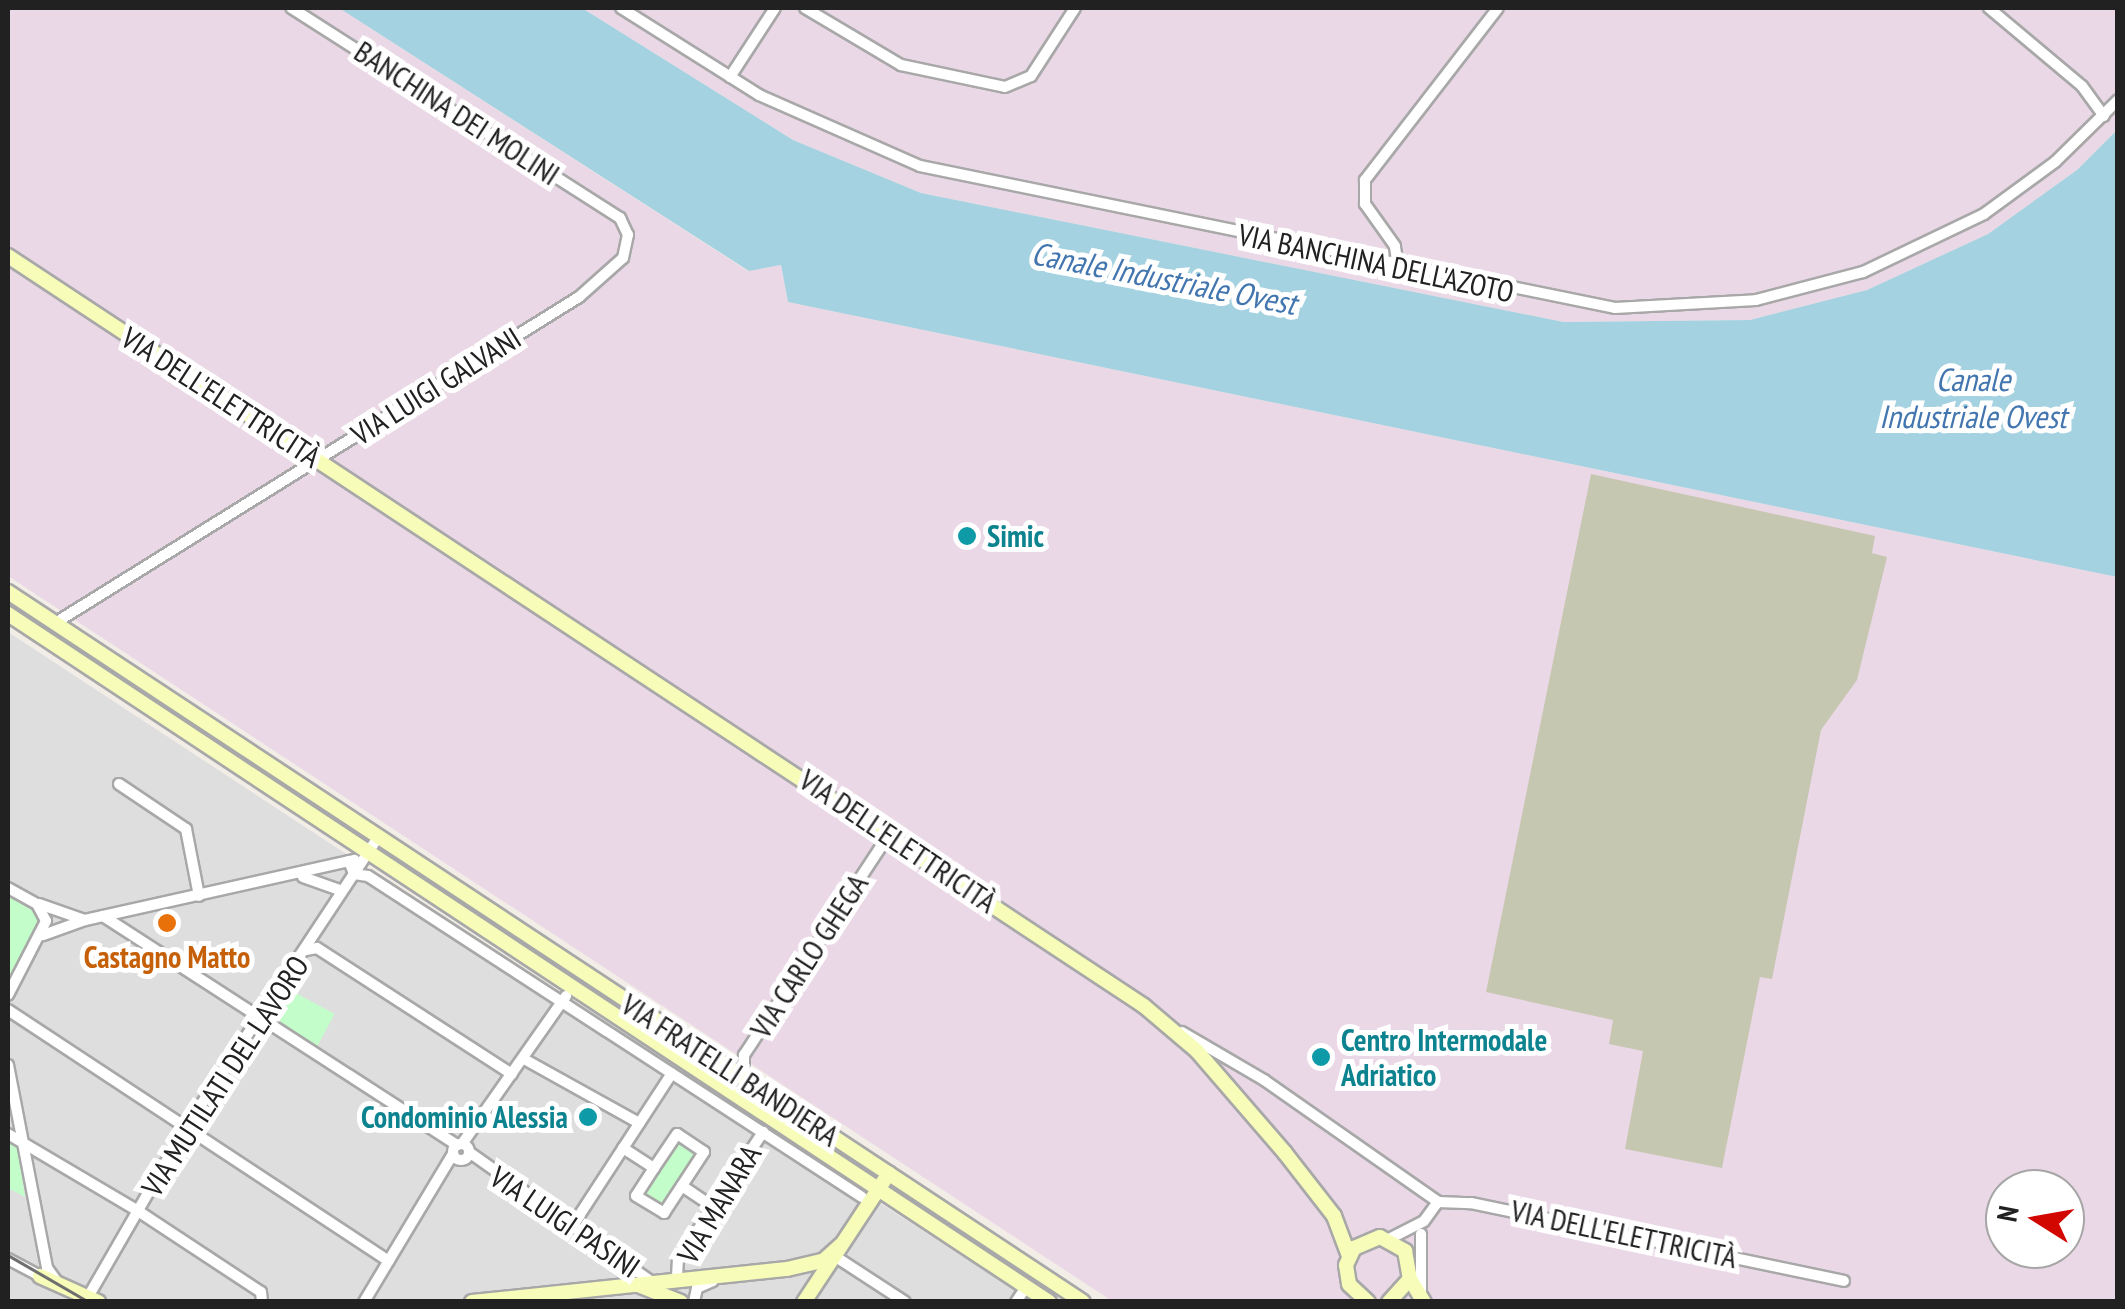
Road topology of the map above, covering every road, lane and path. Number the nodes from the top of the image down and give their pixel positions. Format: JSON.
{"nodes":[{"id":1,"x":292,"y":8,"type":"edge"},
{"id":2,"x":620,"y":8,"type":"edge"},
{"id":3,"x":775,"y":8,"type":"edge"},
{"id":4,"x":805,"y":8,"type":"edge"},
{"id":5,"x":1075,"y":8,"type":"edge"},
{"id":6,"x":1498,"y":8,"type":"edge"},
{"id":7,"x":1989,"y":8,"type":"edge"},
{"id":8,"x":730,"y":77,"type":"junction"},
{"id":9,"x":2118,"y":100,"type":"edge"},
{"id":10,"x":2104,"y":116,"type":"junction"},
{"id":11,"x":622,"y":221,"type":"joint"},
{"id":12,"x":8,"y":256,"type":"edge"},
{"id":13,"x":1398,"y":266,"type":"junction"},
{"id":14,"x":317,"y":460,"type":"junction"},
{"id":15,"x":8,"y":592,"type":"edge"},
{"id":16,"x":8,"y":614,"type":"edge"},
{"id":17,"x":55,"y":623,"type":"junction"},
{"id":18,"x":119,"y":784,"type":"dead end"},
{"id":19,"x":889,"y":834,"type":"junction"},
{"id":20,"x":379,"y":836,"type":"junction"},
{"id":21,"x":367,"y":854,"type":"junction"},
{"id":22,"x":351,"y":868,"type":"junction"},
{"id":23,"x":317,"y":874,"type":"junction"},
{"id":24,"x":8,"y":888,"type":"edge"},
{"id":25,"x":342,"y":891,"type":"junction"},
{"id":26,"x":198,"y":896,"type":"junction"},
{"id":27,"x":38,"y":904,"type":"junction"},
{"id":28,"x":103,"y":916,"type":"junction"},
{"id":29,"x":85,"y":920,"type":"junction"},
{"id":30,"x":43,"y":934,"type":"junction"},
{"id":31,"x":312,"y":949,"type":"junction"},
{"id":32,"x":572,"y":987,"type":"junction"},
{"id":33,"x":10,"y":994,"type":"edge"},
{"id":34,"x":562,"y":1000,"type":"junction"},
{"id":35,"x":8,"y":1010,"type":"edge"},
{"id":36,"x":1164,"y":1021,"type":"junction"},
{"id":37,"x":258,"y":1022,"type":"junction"},
{"id":38,"x":524,"y":1059,"type":"junction"},
{"id":39,"x":8,"y":1066,"type":"edge"},
{"id":40,"x":672,"y":1073,"type":"junction"},
{"id":41,"x":512,"y":1074,"type":"junction"},
{"id":42,"x":744,"y":1081,"type":"junction"},
{"id":43,"x":639,"y":1123,"type":"junction"},
{"id":44,"x":185,"y":1130,"type":"junction"},
{"id":45,"x":762,"y":1132,"type":"junction"},
{"id":46,"x":8,"y":1134,"type":"edge"},
{"id":47,"x":21,"y":1137,"type":"junction"},
{"id":48,"x":623,"y":1148,"type":"junction"},
{"id":49,"x":461,"y":1152,"type":"junction"},
{"id":50,"x":654,"y":1168,"type":"junction"},
{"id":51,"x":889,"y":1174,"type":"junction"},
{"id":52,"x":682,"y":1186,"type":"junction"},
{"id":53,"x":878,"y":1190,"type":"junction"},
{"id":54,"x":862,"y":1197,"type":"dead end"},
{"id":55,"x":1438,"y":1202,"type":"junction"},
{"id":56,"x":713,"y":1207,"type":"junction"},
{"id":57,"x":138,"y":1211,"type":"junction"},
{"id":58,"x":1334,"y":1216,"type":"junction"},
{"id":59,"x":1424,"y":1221,"type":"junction"},
{"id":60,"x":573,"y":1225,"type":"junction"},
{"id":61,"x":1422,"y":1234,"type":"junction"},
{"id":62,"x":1371,"y":1238,"type":"junction"},
{"id":63,"x":1390,"y":1239,"type":"junction"},
{"id":64,"x":838,"y":1251,"type":"junction"},
{"id":65,"x":1349,"y":1256,"type":"junction"},
{"id":66,"x":8,"y":1259,"type":"edge"},
{"id":67,"x":1410,"y":1260,"type":"junction"},
{"id":68,"x":390,"y":1261,"type":"junction"},
{"id":69,"x":787,"y":1269,"type":"junction"},
{"id":70,"x":40,"y":1276,"type":"junction"},
{"id":71,"x":678,"y":1278,"type":"junction"},
{"id":72,"x":718,"y":1278,"type":"junction"},
{"id":73,"x":1410,"y":1279,"type":"junction"},
{"id":74,"x":650,"y":1280,"type":"junction"},
{"id":75,"x":1844,"y":1280,"type":"dead end"},
{"id":76,"x":58,"y":1283,"type":"junction"},
{"id":77,"x":627,"y":1283,"type":"junction"},
{"id":78,"x":1349,"y":1284,"type":"junction"},
{"id":79,"x":1026,"y":1287,"type":"junction"},
{"id":80,"x":586,"y":1294,"type":"edge"},
{"id":81,"x":90,"y":1300,"type":"edge"},
{"id":82,"x":1423,"y":1300,"type":"edge"},
{"id":83,"x":805,"y":1301,"type":"edge"},
{"id":84,"x":69,"y":1302,"type":"edge"},
{"id":85,"x":262,"y":1302,"type":"edge"},
{"id":86,"x":364,"y":1302,"type":"edge"},
{"id":87,"x":472,"y":1302,"type":"edge"},
{"id":88,"x":682,"y":1302,"type":"edge"},
{"id":89,"x":694,"y":1302,"type":"edge"},
{"id":90,"x":905,"y":1302,"type":"edge"},
{"id":91,"x":1016,"y":1302,"type":"edge"},
{"id":92,"x":1048,"y":1302,"type":"edge"},
{"id":93,"x":1083,"y":1302,"type":"edge"},
{"id":94,"x":1346,"y":1302,"type":"edge"},
{"id":95,"x":1368,"y":1302,"type":"edge"},
{"id":96,"x":1390,"y":1302,"type":"edge"}],
"edges":[{"from":1,"to":11,"type":"street","name":"BANCHINA DEI MOLINI"},
{"from":2,"to":8,"type":"street","name":"VIA BANCHINA DELL'AZOTO"},
{"from":3,"to":8,"type":"street"},
{"from":4,"to":5,"type":"street"},
{"from":6,"to":13,"type":"street"},
{"from":7,"to":10,"type":"street"},
{"from":8,"to":13,"type":"street","name":"VIA BANCHINA DELL'AZOTO"},
{"from":9,"to":10,"type":"street","name":"VIA BANCHINA DELL'AZOTO"},
{"from":10,"to":13,"type":"street","name":"VIA BANCHINA DELL'AZOTO"},
{"from":11,"to":14,"type":"street","name":"VIA LUIGI GALVANI"},
{"from":12,"to":14,"type":"main road","name":"VIA DELL'ELETTRICITÀ"},
{"from":14,"to":17,"type":"street","name":"VIA LUIGI GALVANI"},
{"from":14,"to":19,"type":"main road","name":"VIA DELL'ELETTRICITÀ"},
{"from":15,"to":17,"type":"main road","name":"VIA FRATELLI BANDIERA"},
{"from":16,"to":21,"type":"main road","name":"VIA FRATELLI BANDIERA"},
{"from":17,"to":20,"type":"main road","name":"VIA FRATELLI BANDIERA"},
{"from":18,"to":26,"type":"street"},
{"from":19,"to":36,"type":"main road","name":"VIA DELL'ELETTRICITÀ"},
{"from":19,"to":42,"type":"street","name":"VIA CARLO GHEGA"},
{"from":20,"to":21,"type":"street"},
{"from":20,"to":42,"type":"main road","name":"VIA FRATELLI BANDIERA"},
{"from":21,"to":22,"type":"street","name":"VIA MUTILATI DEL LAVORO"},
{"from":21,"to":32,"type":"main road","name":"VIA FRATELLI BANDIERA"},
{"from":22,"to":23,"type":"street"},
{"from":22,"to":25,"type":"street","name":"VIA MUTILATI DEL LAVORO"},
{"from":22,"to":34,"type":"street","name":"VIA FRATELLI BANDIERA"},
{"from":23,"to":25,"type":"street"},
{"from":23,"to":26,"type":"street"},
{"from":24,"to":27,"type":"street"},
{"from":25,"to":31,"type":"street","name":"VIA MUTILATI DEL LAVORO"},
{"from":26,"to":28,"type":"street"},
{"from":27,"to":29,"type":"street"},
{"from":27,"to":30,"type":"street"},
{"from":28,"to":29,"type":"street"},
{"from":28,"to":37,"type":"street","name":"VIA LUIGI PASINI"},
{"from":29,"to":30,"type":"street"},
{"from":30,"to":33,"type":"street"},
{"from":31,"to":37,"type":"street","name":"VIA MUTILATI DEL LAVORO"},
{"from":31,"to":41,"type":"street"},
{"from":32,"to":34,"type":"street"},
{"from":32,"to":53,"type":"main road","name":"VIA FRATELLI BANDIERA"},
{"from":34,"to":38,"type":"street"},
{"from":34,"to":40,"type":"street","name":"VIA FRATELLI BANDIERA"},
{"from":35,"to":44,"type":"street"},
{"from":36,"to":55,"type":"street","name":"VIA DELL'ELETTRICITÀ"},
{"from":36,"to":58,"type":"main road"},
{"from":37,"to":44,"type":"street","name":"VIA MUTILATI DEL LAVORO"},
{"from":37,"to":49,"type":"street","name":"VIA LUIGI PASINI"},
{"from":38,"to":41,"type":"street"},
{"from":38,"to":43,"type":"street"},
{"from":39,"to":47,"type":"street"},
{"from":40,"to":43,"type":"street"},
{"from":40,"to":45,"type":"street","name":"VIA FRATELLI BANDIERA"},
{"from":41,"to":49,"type":"street"},
{"from":42,"to":51,"type":"main road","name":"VIA FRATELLI BANDIERA"},
{"from":43,"to":48,"type":"street"},
{"from":44,"to":57,"type":"street","name":"VIA MUTILATI DEL LAVORO"},
{"from":44,"to":68,"type":"street"},
{"from":45,"to":54,"type":"street","name":"VIA FRATELLI BANDIERA"},
{"from":45,"to":56,"type":"street","name":"VIA MANARA"},
{"from":46,"to":47,"type":"street"},
{"from":47,"to":57,"type":"street"},
{"from":47,"to":76,"type":"street"},
{"from":48,"to":50,"type":"street"},
{"from":48,"to":60,"type":"street"},
{"from":49,"to":60,"type":"street","name":"VIA LUIGI PASINI"},
{"from":49,"to":68,"type":"street"},
{"from":50,"to":52,"type":"street"},
{"from":50,"to":52,"type":"street"},
{"from":51,"to":53,"type":"main road"},
{"from":51,"to":93,"type":"main road","name":"VIA FRATELLI BANDIERA"},
{"from":52,"to":56,"type":"street"},
{"from":53,"to":64,"type":"main road"},
{"from":53,"to":79,"type":"main road","name":"VIA FRATELLI BANDIERA"},
{"from":55,"to":59,"type":"street"},
{"from":55,"to":75,"type":"street","name":"VIA DELL'ELETTRICITÀ"},
{"from":56,"to":71,"type":"street","name":"VIA MANARA"},
{"from":57,"to":81,"type":"street","name":"VIA MUTILATI DEL LAVORO"},
{"from":57,"to":85,"type":"street"},
{"from":58,"to":62,"type":"main road"},
{"from":58,"to":65,"type":"main road"},
{"from":59,"to":61,"type":"street"},
{"from":59,"to":63,"type":"street"},
{"from":60,"to":74,"type":"street","name":"VIA LUIGI PASINI"},
{"from":61,"to":67,"type":"street"},
{"from":61,"to":82,"type":"street"},
{"from":62,"to":63,"type":"main road"},
{"from":62,"to":65,"type":"main road"},
{"from":63,"to":67,"type":"main road"},
{"from":64,"to":69,"type":"main road"},
{"from":64,"to":83,"type":"main road"},
{"from":64,"to":90,"type":"street"},
{"from":65,"to":78,"type":"main road"},
{"from":66,"to":70,"type":"street"},
{"from":67,"to":73,"type":"main road"},
{"from":68,"to":86,"type":"street"},
{"from":69,"to":72,"type":"main road"},
{"from":69,"to":83,"type":"street"},
{"from":70,"to":76,"type":"main road"},
{"from":70,"to":84,"type":"main road"},
{"from":71,"to":72,"type":"main road"},
{"from":71,"to":74,"type":"main road"},
{"from":72,"to":89,"type":"street"},
{"from":73,"to":82,"type":"main road"},
{"from":73,"to":96,"type":"main road"},
{"from":74,"to":77,"type":"main road"},
{"from":76,"to":81,"type":"main road"},
{"from":77,"to":80,"type":"main road"},
{"from":77,"to":88,"type":"main road"},
{"from":78,"to":94,"type":"main road"},
{"from":78,"to":95,"type":"main road"},
{"from":79,"to":91,"type":"street"},
{"from":79,"to":92,"type":"main road","name":"VIA FRATELLI BANDIERA"},
{"from":80,"to":87,"type":"main road"}]}
